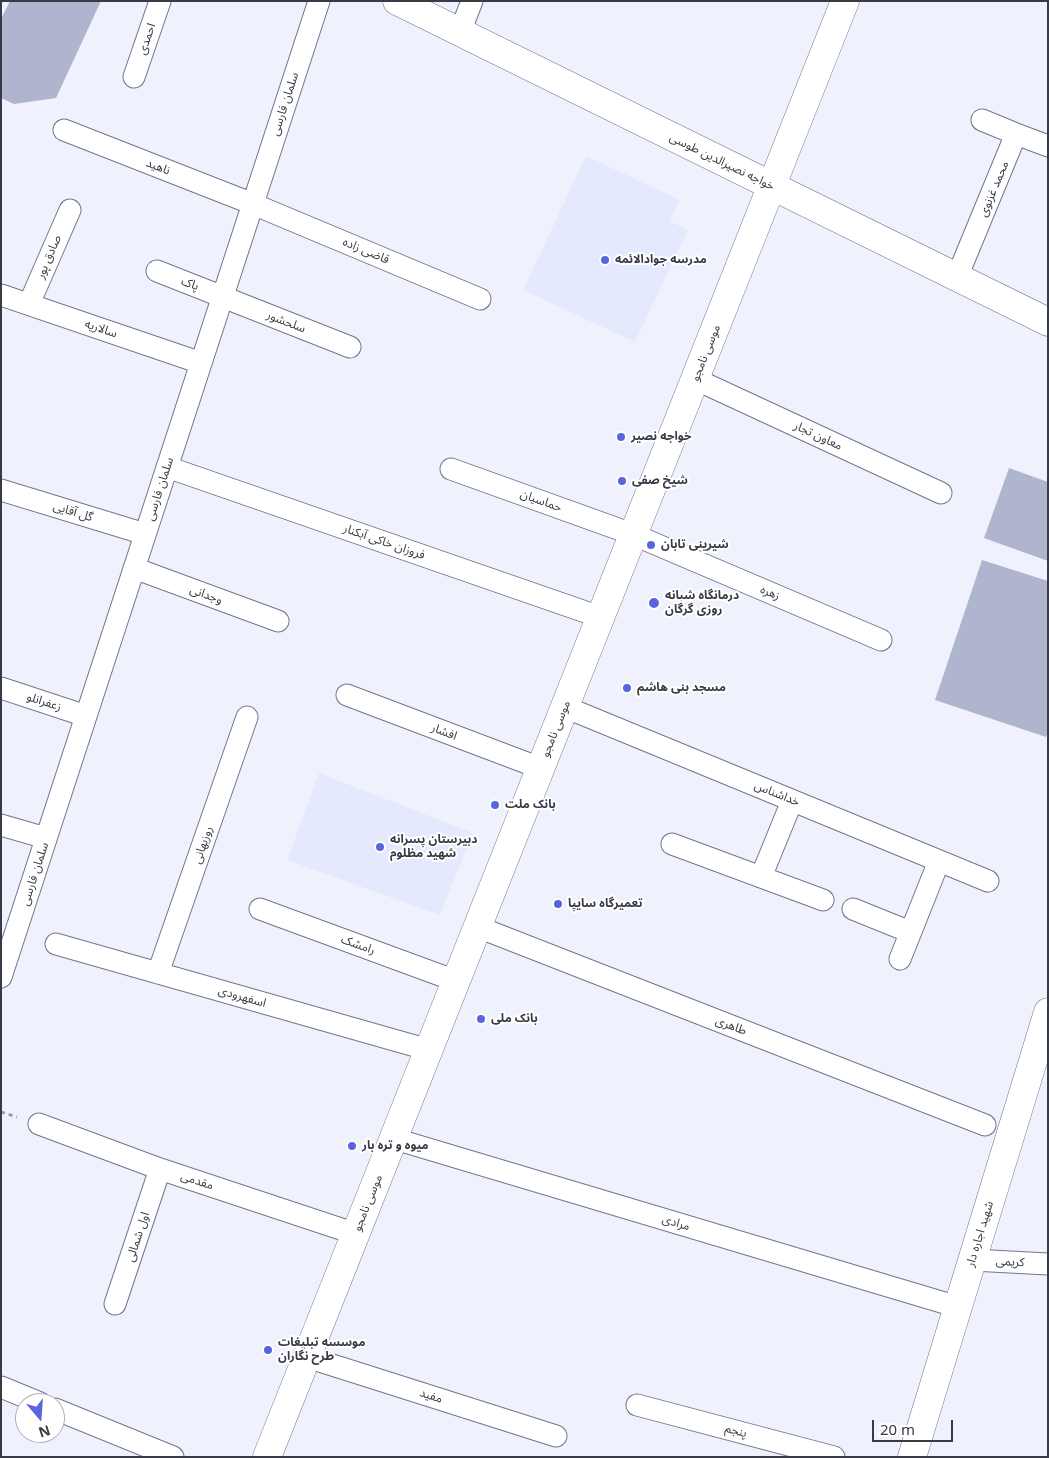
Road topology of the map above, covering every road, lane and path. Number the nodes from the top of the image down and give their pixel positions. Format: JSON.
{"nodes":[{"id":1,"x":160,"y":1,"type":"edge"},
{"id":2,"x":319,"y":1,"type":"edge"},
{"id":3,"x":397,"y":1,"type":"edge"},
{"id":4,"x":472,"y":1,"type":"edge"},
{"id":5,"x":845,"y":1,"type":"edge"},
{"id":6,"x":460,"y":32,"type":"junction"},
{"id":7,"x":134,"y":77,"type":"dead end"},
{"id":8,"x":982,"y":120,"type":"dead end"},
{"id":9,"x":64,"y":130,"type":"dead end"},
{"id":10,"x":1016,"y":134,"type":"junction"},
{"id":11,"x":1048,"y":146,"type":"edge"},
{"id":12,"x":772,"y":187,"type":"junction"},
{"id":13,"x":253,"y":204,"type":"junction"},
{"id":14,"x":70,"y":210,"type":"dead end"},
{"id":15,"x":157,"y":272,"type":"dead end"},
{"id":16,"x":957,"y":277,"type":"junction"},
{"id":17,"x":1,"y":295,"type":"edge"},
{"id":18,"x":222,"y":297,"type":"junction"},
{"id":19,"x":480,"y":299,"type":"dead end"},
{"id":20,"x":29,"y":304,"type":"junction"},
{"id":21,"x":1048,"y":322,"type":"edge"},
{"id":22,"x":350,"y":347,"type":"dead end"},
{"id":23,"x":201,"y":362,"type":"junction"},
{"id":24,"x":695,"y":379,"type":"junction"},
{"id":25,"x":167,"y":467,"type":"junction"},
{"id":26,"x":450,"y":469,"type":"dead end"},
{"id":27,"x":1,"y":490,"type":"edge"},
{"id":28,"x":941,"y":493,"type":"dead end"},
{"id":29,"x":146,"y":534,"type":"junction"},
{"id":30,"x":632,"y":534,"type":"junction"},
{"id":31,"x":134,"y":568,"type":"junction"},
{"id":32,"x":600,"y":617,"type":"junction"},
{"id":33,"x":278,"y":622,"type":"dead end"},
{"id":34,"x":881,"y":640,"type":"dead end"},
{"id":35,"x":1,"y":688,"type":"edge"},
{"id":36,"x":347,"y":695,"type":"dead end"},
{"id":37,"x":565,"y":707,"type":"junction"},
{"id":38,"x":86,"y":716,"type":"junction"},
{"id":39,"x":247,"y":717,"type":"dead end"},
{"id":40,"x":540,"y":768,"type":"junction"},
{"id":41,"x":792,"y":801,"type":"junction"},
{"id":42,"x":1,"y":824,"type":"edge"},
{"id":43,"x":46,"y":838,"type":"junction"},
{"id":44,"x":672,"y":844,"type":"dead end"},
{"id":45,"x":939,"y":861,"type":"junction"},
{"id":46,"x":761,"y":877,"type":"junction"},
{"id":47,"x":988,"y":882,"type":"dead end"},
{"id":48,"x":823,"y":900,"type":"dead end"},
{"id":49,"x":854,"y":909,"type":"dead end"},
{"id":50,"x":260,"y":910,"type":"dead end"},
{"id":51,"x":478,"y":927,"type":"junction"},
{"id":52,"x":8,"y":930,"type":"edge"},
{"id":53,"x":910,"y":932,"type":"junction"},
{"id":54,"x":56,"y":944,"type":"dead end"},
{"id":55,"x":900,"y":959,"type":"dead end"},
{"id":56,"x":158,"y":973,"type":"junction"},
{"id":57,"x":1,"y":977,"type":"edge"},
{"id":58,"x":456,"y":981,"type":"junction"},
{"id":59,"x":1048,"y":1012,"type":"edge"},
{"id":60,"x":429,"y":1050,"type":"junction"},
{"id":61,"x":39,"y":1124,"type":"dead end"},
{"id":62,"x":985,"y":1125,"type":"dead end"},
{"id":63,"x":395,"y":1139,"type":"junction"},
{"id":64,"x":160,"y":1169,"type":"junction"},
{"id":65,"x":356,"y":1234,"type":"junction"},
{"id":66,"x":972,"y":1260,"type":"junction"},
{"id":67,"x":1048,"y":1264,"type":"edge"},
{"id":68,"x":115,"y":1304,"type":"dead end"},
{"id":69,"x":958,"y":1307,"type":"junction"},
{"id":70,"x":306,"y":1357,"type":"junction"},
{"id":71,"x":1,"y":1387,"type":"edge"},
{"id":72,"x":16,"y":1393,"type":"edge"},
{"id":73,"x":637,"y":1404,"type":"dead end"},
{"id":74,"x":65,"y":1413,"type":"edge"},
{"id":75,"x":556,"y":1436,"type":"dead end"},
{"id":76,"x":173,"y":1457,"type":"edge"},
{"id":77,"x":267,"y":1457,"type":"edge"},
{"id":78,"x":834,"y":1457,"type":"edge"},
{"id":79,"x":912,"y":1457,"type":"edge"}],
"edges":[{"from":1,"to":7,"type":"street","name":"احمدی"},
{"from":2,"to":13,"type":"street","name":"سلمان فارسی"},
{"from":3,"to":6,"type":"main road","name":"خواجه نصیرالدین طوسی"},
{"from":4,"to":6,"type":"street"},
{"from":5,"to":12,"type":"main road","name":"موسی نامجو"},
{"from":6,"to":12,"type":"main road","name":"خواجه نصیرالدین طوسی"},
{"from":8,"to":10,"type":"street"},
{"from":9,"to":13,"type":"street","name":"ناهید"},
{"from":10,"to":11,"type":"street"},
{"from":10,"to":16,"type":"street","name":"محمد غزنوی"},
{"from":12,"to":16,"type":"main road","name":"خواجه نصیرالدین طوسی"},
{"from":12,"to":24,"type":"main road","name":"موسی نامجو"},
{"from":13,"to":18,"type":"street","name":"سلمان فارسی"},
{"from":13,"to":19,"type":"street","name":"قاضی زاده"},
{"from":14,"to":20,"type":"street","name":"صادق پور"},
{"from":15,"to":18,"type":"street","name":"پاک"},
{"from":16,"to":21,"type":"main road","name":"خواجه نصیرالدین طوسی"},
{"from":17,"to":20,"type":"street","name":"سالاریه"},
{"from":18,"to":22,"type":"street","name":"سلحشور"},
{"from":18,"to":23,"type":"street","name":"سلمان فارسی"},
{"from":20,"to":23,"type":"street","name":"سالاریه"},
{"from":23,"to":25,"type":"street","name":"سلمان فارسی"},
{"from":24,"to":28,"type":"street","name":"معاون تجار"},
{"from":24,"to":30,"type":"main road","name":"موسی نامجو"},
{"from":25,"to":29,"type":"street","name":"سلمان فارسی"},
{"from":25,"to":32,"type":"street","name":"فروزان خاکی آبکنار"},
{"from":26,"to":30,"type":"street","name":"حماسیان"},
{"from":27,"to":29,"type":"street","name":"گل آقایی"},
{"from":29,"to":31,"type":"street","name":"سلمان فارسی"},
{"from":30,"to":32,"type":"main road","name":"موسی نامجو"},
{"from":30,"to":34,"type":"street","name":"زهره"},
{"from":31,"to":33,"type":"street","name":"وجدانی"},
{"from":31,"to":38,"type":"street","name":"سلمان فارسی"},
{"from":32,"to":37,"type":"main road","name":"موسی نامجو"},
{"from":35,"to":38,"type":"street","name":"زعفرانلو"},
{"from":36,"to":40,"type":"street","name":"افشار"},
{"from":37,"to":40,"type":"main road","name":"موسی نامجو"},
{"from":37,"to":41,"type":"street","name":"خداشناس"},
{"from":38,"to":43,"type":"street","name":"سلمان فارسی"},
{"from":39,"to":56,"type":"street","name":"روزبهانی"},
{"from":40,"to":51,"type":"main road","name":"موسی نامجو"},
{"from":41,"to":45,"type":"street","name":"خداشناس"},
{"from":41,"to":46,"type":"street"},
{"from":42,"to":43,"type":"street"},
{"from":43,"to":52,"type":"street","name":"سلمان فارسی"},
{"from":44,"to":46,"type":"street"},
{"from":45,"to":47,"type":"street","name":"خداشناس"},
{"from":45,"to":53,"type":"street"},
{"from":46,"to":48,"type":"street"},
{"from":49,"to":53,"type":"street"},
{"from":50,"to":58,"type":"street","name":"رامشک"},
{"from":51,"to":58,"type":"main road","name":"موسی نامجو"},
{"from":51,"to":62,"type":"street","name":"طاهری"},
{"from":52,"to":57,"type":"street","name":"سلمان فارسی"},
{"from":53,"to":55,"type":"street"},
{"from":54,"to":56,"type":"street","name":"اسفهرودی"},
{"from":56,"to":60,"type":"street","name":"اسفهرودی"},
{"from":58,"to":60,"type":"main road","name":"موسی نامجو"},
{"from":59,"to":66,"type":"main road","name":"شهید اجاره دار"},
{"from":60,"to":63,"type":"main road","name":"موسی نامجو"},
{"from":61,"to":64,"type":"street","name":"مقدمی"},
{"from":63,"to":65,"type":"main road","name":"موسی نامجو"},
{"from":63,"to":69,"type":"street","name":"مرادی"},
{"from":64,"to":65,"type":"street","name":"مقدمی"},
{"from":64,"to":68,"type":"street","name":"اول شمالی"},
{"from":65,"to":70,"type":"main road","name":"موسی نامجو"},
{"from":66,"to":67,"type":"street","name":"کریمی"},
{"from":66,"to":69,"type":"main road","name":"شهید اجاره دار"},
{"from":69,"to":79,"type":"main road","name":"شهید اجاره دار"},
{"from":70,"to":75,"type":"street","name":"مفید"},
{"from":70,"to":77,"type":"main road","name":"موسی نامجو"},
{"from":71,"to":72,"type":"street"},
{"from":73,"to":78,"type":"street","name":"پنجم"},
{"from":74,"to":76,"type":"street"}]}
